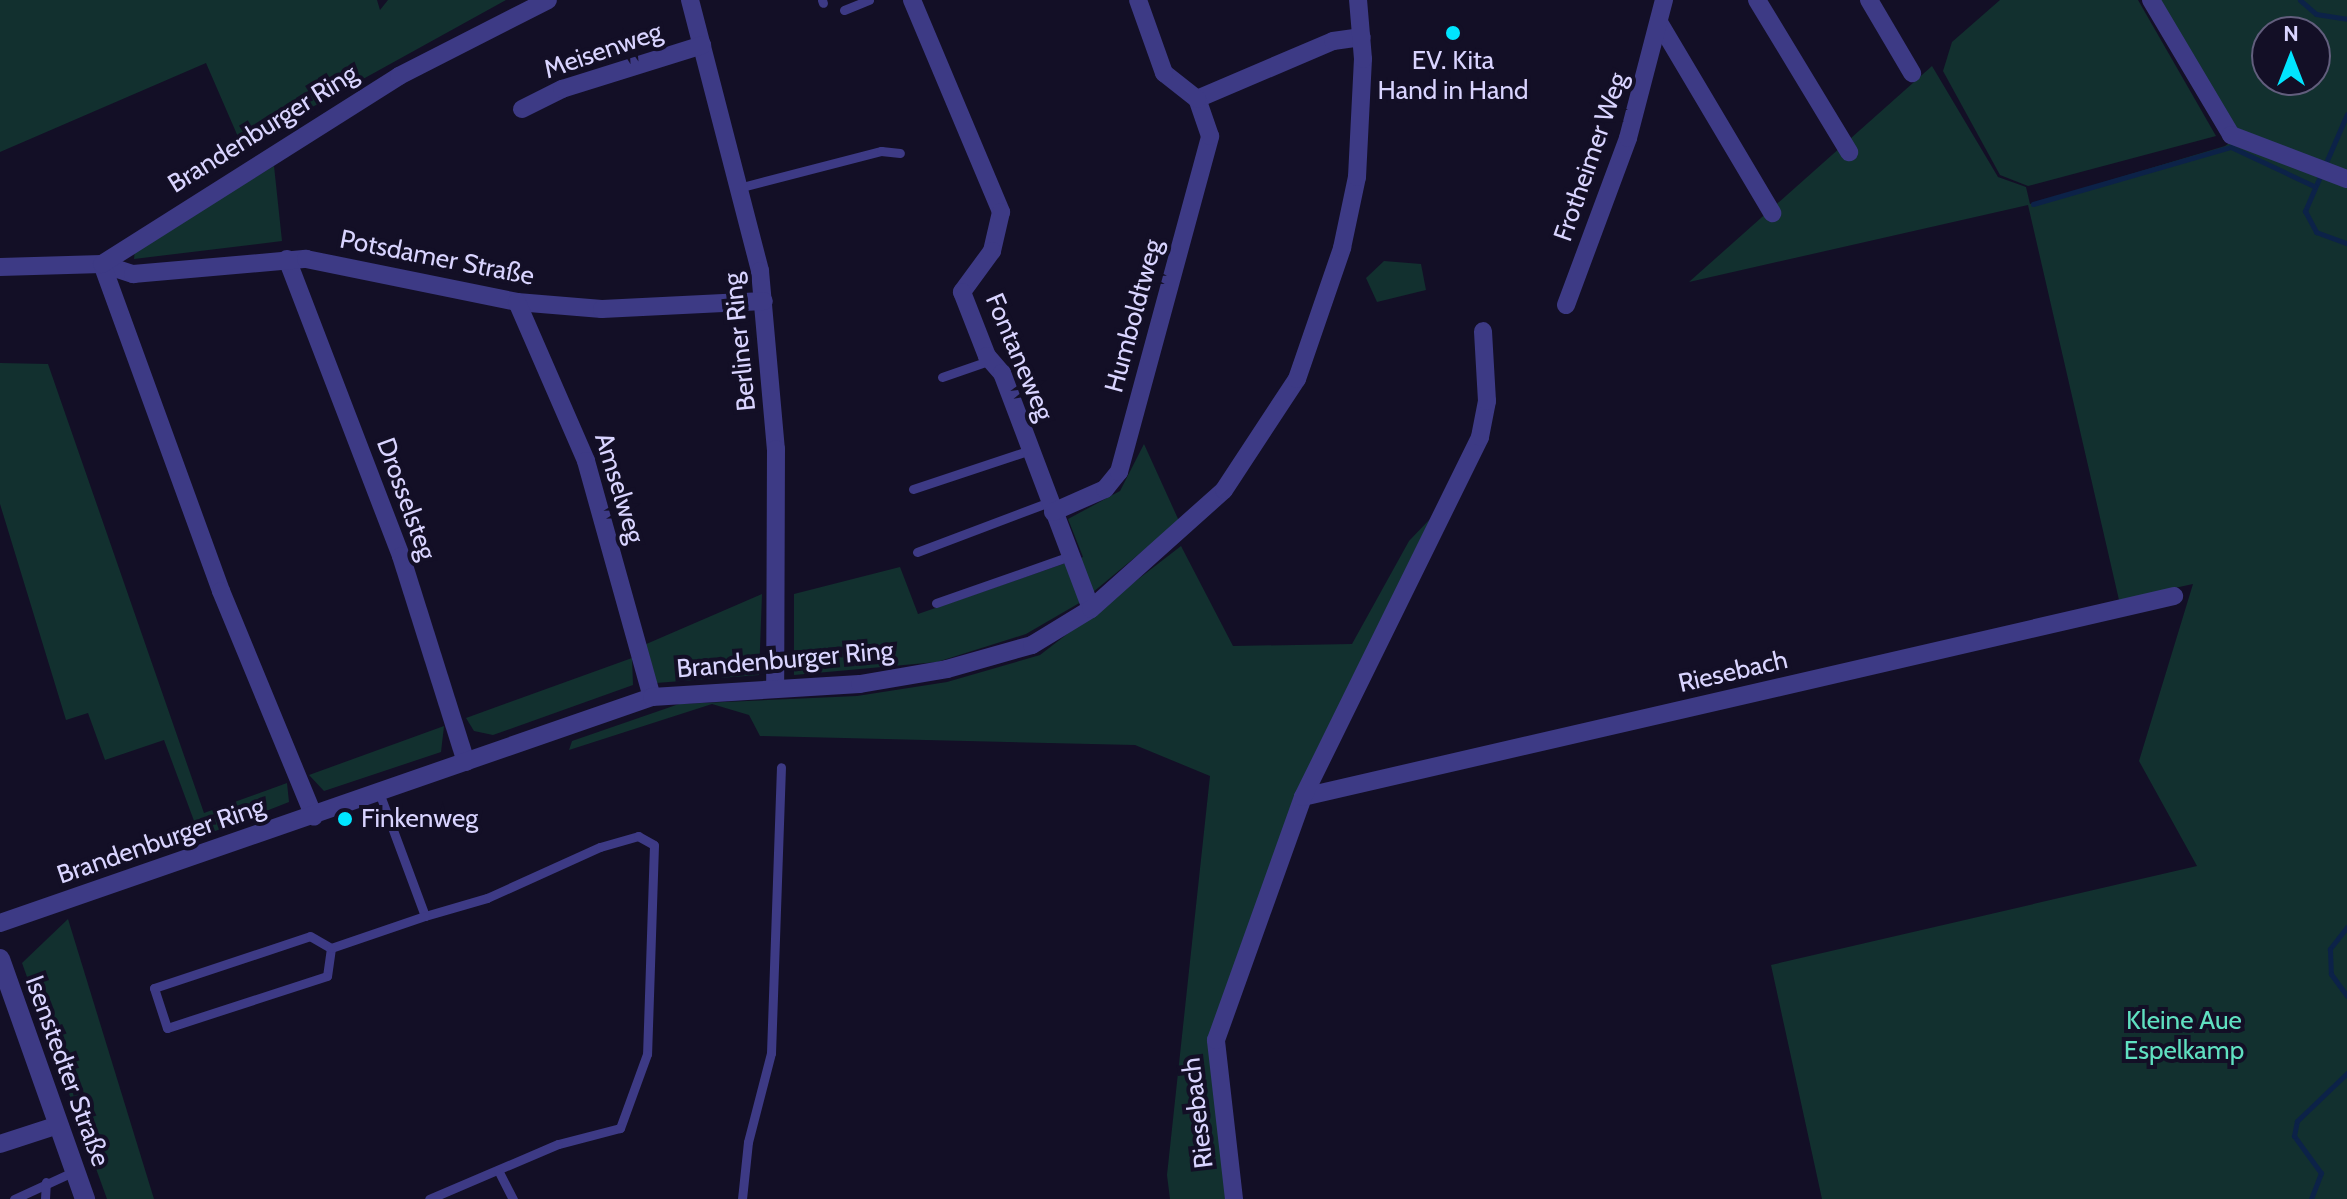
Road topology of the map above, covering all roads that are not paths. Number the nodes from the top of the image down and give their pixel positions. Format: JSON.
{"nodes":[{"id":1,"x":548,"y":0,"type":"edge"},
{"id":2,"x":690,"y":0,"type":"edge"},
{"id":3,"x":869,"y":0,"type":"edge"},
{"id":4,"x":912,"y":0,"type":"edge"},
{"id":5,"x":1138,"y":0,"type":"edge"},
{"id":6,"x":1358,"y":0,"type":"edge"},
{"id":7,"x":1664,"y":0,"type":"edge"},
{"id":8,"x":1757,"y":0,"type":"edge"},
{"id":9,"x":1869,"y":0,"type":"edge"},
{"id":10,"x":2151,"y":0,"type":"edge"},
{"id":11,"x":844,"y":10,"type":"dead end"},
{"id":12,"x":1660,"y":24,"type":"junction"},
{"id":13,"x":1362,"y":37,"type":"junction"},
{"id":14,"x":702,"y":45,"type":"junction"},
{"id":15,"x":1912,"y":73,"type":"dead end"},
{"id":16,"x":1197,"y":99,"type":"junction"},
{"id":17,"x":522,"y":109,"type":"dead end"},
{"id":18,"x":1849,"y":152,"type":"dead end"},
{"id":19,"x":900,"y":153,"type":"dead end"},
{"id":20,"x":2341,"y":176,"type":"edge"},
{"id":21,"x":742,"y":187,"type":"junction"},
{"id":22,"x":1772,"y":213,"type":"dead end"},
{"id":23,"x":287,"y":259,"type":"junction"},
{"id":24,"x":102,"y":264,"type":"junction"},
{"id":25,"x":0,"y":267,"type":"edge"},
{"id":26,"x":764,"y":301,"type":"junction"},
{"id":27,"x":517,"y":302,"type":"junction"},
{"id":28,"x":1566,"y":305,"type":"dead end"},
{"id":29,"x":1483,"y":331,"type":"dead end"},
{"id":30,"x":991,"y":360,"type":"junction"},
{"id":31,"x":942,"y":377,"type":"dead end"},
{"id":32,"x":1030,"y":450,"type":"junction"},
{"id":33,"x":913,"y":489,"type":"dead end"},
{"id":34,"x":1051,"y":507,"type":"junction"},
{"id":35,"x":917,"y":552,"type":"dead end"},
{"id":36,"x":1070,"y":556,"type":"junction"},
{"id":37,"x":2174,"y":596,"type":"dead end"},
{"id":38,"x":936,"y":603,"type":"dead end"},
{"id":39,"x":1091,"y":609,"type":"junction"},
{"id":40,"x":775,"y":688,"type":"junction"},
{"id":41,"x":652,"y":697,"type":"junction"},
{"id":42,"x":466,"y":762,"type":"junction"},
{"id":43,"x":781,"y":767,"type":"dead end"},
{"id":44,"x":380,"y":795,"type":"junction"},
{"id":45,"x":1303,"y":797,"type":"junction"},
{"id":46,"x":314,"y":817,"type":"junction"},
{"id":47,"x":425,"y":916,"type":"junction"},
{"id":48,"x":0,"y":923,"type":"edge"},
{"id":49,"x":331,"y":948,"type":"junction"},
{"id":50,"x":0,"y":959,"type":"edge"},
{"id":51,"x":55,"y":1126,"type":"junction"},
{"id":52,"x":0,"y":1144,"type":"edge"},
{"id":53,"x":498,"y":1170,"type":"junction"},
{"id":54,"x":75,"y":1171,"type":"junction"},
{"id":55,"x":46,"y":1182,"type":"junction"},
{"id":56,"x":31,"y":1188,"type":"junction"},
{"id":57,"x":14,"y":1199,"type":"edge"},
{"id":58,"x":31,"y":1199,"type":"edge"},
{"id":59,"x":45,"y":1199,"type":"edge"},
{"id":60,"x":85,"y":1199,"type":"edge"},
{"id":61,"x":429,"y":1199,"type":"edge"},
{"id":62,"x":513,"y":1199,"type":"edge"},
{"id":63,"x":742,"y":1199,"type":"edge"},
{"id":64,"x":1234,"y":1199,"type":"edge"}],
"edges":[{"from":1,"to":24,"type":"street","name":"Brandenburger Ring"},
{"from":2,"to":14,"type":"street","name":"Berliner Ring"},
{"from":3,"to":11,"type":"lane"},
{"from":4,"to":30,"type":"street","name":"Fontaneweg"},
{"from":5,"to":16,"type":"street"},
{"from":6,"to":13,"type":"street","name":"Brandenburger Ring"},
{"from":7,"to":12,"type":"street","name":"Frotheimer Weg"},
{"from":8,"to":18,"type":"street"},
{"from":9,"to":15,"type":"street"},
{"from":10,"to":20,"type":"street"},
{"from":12,"to":22,"type":"street"},
{"from":12,"to":28,"type":"street","name":"Frotheimer Weg"},
{"from":13,"to":16,"type":"street"},
{"from":13,"to":39,"type":"street","name":"Brandenburger Ring"},
{"from":14,"to":17,"type":"street","name":"Meisenweg"},
{"from":14,"to":21,"type":"street","name":"Berliner Ring"},
{"from":16,"to":34,"type":"street","name":"Humboldtweg"},
{"from":19,"to":21,"type":"lane"},
{"from":21,"to":26,"type":"street","name":"Berliner Ring"},
{"from":23,"to":24,"type":"street","name":"Potsdamer Straße"},
{"from":23,"to":27,"type":"street","name":"Potsdamer Straße"},
{"from":23,"to":42,"type":"street","name":"Drosselsteg"},
{"from":24,"to":25,"type":"street"},
{"from":24,"to":46,"type":"street"},
{"from":26,"to":27,"type":"street","name":"Potsdamer Straße"},
{"from":26,"to":40,"type":"street","name":"Berliner Ring"},
{"from":27,"to":41,"type":"street","name":"Amselweg"},
{"from":29,"to":45,"type":"street","name":"Riesebach"},
{"from":30,"to":31,"type":"lane"},
{"from":30,"to":32,"type":"street","name":"Fontaneweg"},
{"from":32,"to":33,"type":"lane"},
{"from":32,"to":34,"type":"street","name":"Fontaneweg"},
{"from":34,"to":35,"type":"lane"},
{"from":34,"to":36,"type":"street","name":"Fontaneweg"},
{"from":36,"to":38,"type":"lane"},
{"from":36,"to":39,"type":"street","name":"Fontaneweg"},
{"from":37,"to":45,"type":"street","name":"Riesebach"},
{"from":39,"to":40,"type":"street","name":"Brandenburger Ring"},
{"from":40,"to":41,"type":"street","name":"Brandenburger Ring"},
{"from":41,"to":42,"type":"street","name":"Brandenburger Ring"},
{"from":42,"to":44,"type":"street","name":"Brandenburger Ring"},
{"from":43,"to":63,"type":"lane"},
{"from":44,"to":46,"type":"street","name":"Brandenburger Ring"},
{"from":44,"to":47,"type":"lane"},
{"from":45,"to":64,"type":"street","name":"Riesebach"},
{"from":46,"to":48,"type":"street","name":"Brandenburger Ring"},
{"from":47,"to":49,"type":"lane"},
{"from":47,"to":53,"type":"lane"},
{"from":49,"to":49,"type":"lane"},
{"from":50,"to":51,"type":"street","name":"Isenstedter Straße"},
{"from":51,"to":52,"type":"street"},
{"from":51,"to":54,"type":"street","name":"Isenstedter Straße"},
{"from":53,"to":61,"type":"lane"},
{"from":53,"to":62,"type":"lane"},
{"from":54,"to":55,"type":"lane"},
{"from":54,"to":60,"type":"street","name":"Isenstedter Straße"},
{"from":55,"to":56,"type":"lane"},
{"from":55,"to":59,"type":"lane"},
{"from":56,"to":57,"type":"lane"},
{"from":56,"to":58,"type":"lane"}]}
